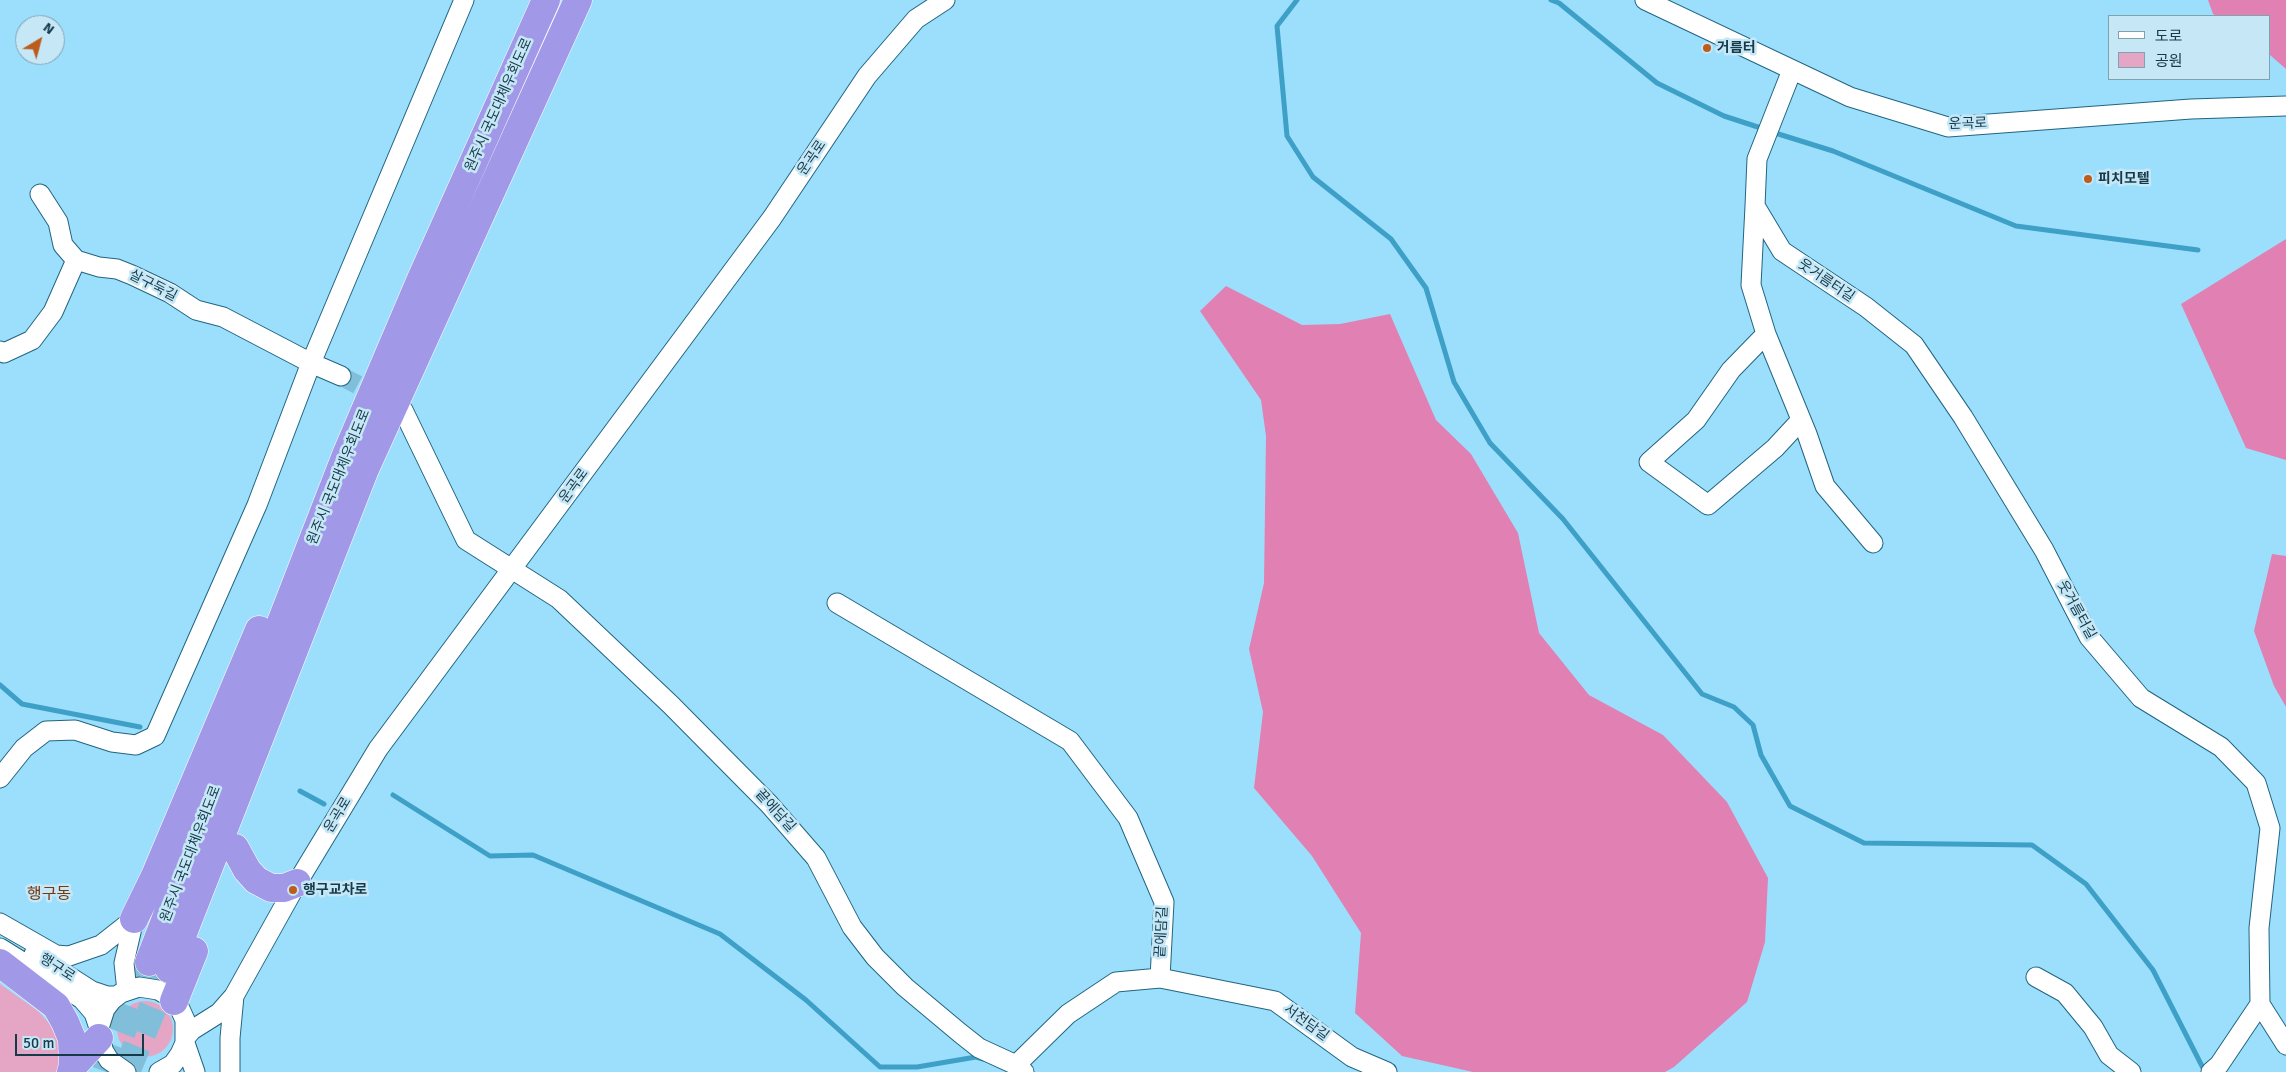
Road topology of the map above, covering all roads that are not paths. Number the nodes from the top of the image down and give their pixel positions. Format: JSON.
{"nodes":[{"id":1,"x":464,"y":0,"type":"edge"},
{"id":2,"x":546,"y":0,"type":"edge"},
{"id":3,"x":578,"y":0,"type":"edge"},
{"id":4,"x":945,"y":0,"type":"edge"},
{"id":5,"x":1645,"y":0,"type":"edge"},
{"id":6,"x":1792,"y":70,"type":"junction"},
{"id":7,"x":2286,"y":106,"type":"edge"},
{"id":8,"x":40,"y":194,"type":"dead end"},
{"id":9,"x":1755,"y":206,"type":"junction"},
{"id":10,"x":76,"y":260,"type":"junction"},
{"id":11,"x":1766,"y":334,"type":"junction"},
{"id":12,"x":0,"y":351,"type":"edge"},
{"id":13,"x":311,"y":363,"type":"junction"},
{"id":14,"x":341,"y":376,"type":"tunnel mouth"},
{"id":15,"x":403,"y":410,"type":"dead end"},
{"id":16,"x":1801,"y":420,"type":"junction"},
{"id":17,"x":356,"y":462,"type":"junction"},
{"id":18,"x":1873,"y":544,"type":"dead end"},
{"id":19,"x":512,"y":570,"type":"junction"},
{"id":20,"x":837,"y":603,"type":"dead end"},
{"id":21,"x":0,"y":778,"type":"edge"},
{"id":22,"x":235,"y":848,"type":"junction"},
{"id":23,"x":297,"y":883,"type":"junction"},
{"id":24,"x":134,"y":919,"type":"junction"},
{"id":25,"x":0,"y":923,"type":"edge"},
{"id":26,"x":0,"y":932,"type":"edge"},
{"id":27,"x":0,"y":948,"type":"edge"},
{"id":28,"x":0,"y":963,"type":"edge"},
{"id":29,"x":159,"y":966,"type":"tunnel mouth"},
{"id":30,"x":2036,"y":977,"type":"dead end"},
{"id":31,"x":1160,"y":978,"type":"junction"},
{"id":32,"x":122,"y":993,"type":"junction"},
{"id":33,"x":234,"y":996,"type":"junction"},
{"id":34,"x":2260,"y":1004,"type":"junction"},
{"id":35,"x":178,"y":1007,"type":"junction"},
{"id":36,"x":99,"y":1033,"type":"junction"},
{"id":37,"x":185,"y":1040,"type":"junction"},
{"id":38,"x":2286,"y":1045,"type":"edge"},
{"id":39,"x":1020,"y":1068,"type":"edge"},
{"id":40,"x":2215,"y":1068,"type":"edge"},
{"id":41,"x":72,"y":1069,"type":"edge"},
{"id":42,"x":162,"y":1071,"type":"edge"},
{"id":43,"x":126,"y":1072,"type":"edge"},
{"id":44,"x":194,"y":1072,"type":"edge"},
{"id":45,"x":230,"y":1072,"type":"edge"},
{"id":46,"x":1387,"y":1072,"type":"edge"},
{"id":47,"x":2131,"y":1072,"type":"edge"}],
"edges":[{"from":1,"to":13,"type":"street"},
{"from":2,"to":17,"type":"highway","name":"원주시 국도대체우회도로"},
{"from":3,"to":17,"type":"highway"},
{"from":4,"to":19,"type":"street","name":"운곡로"},
{"from":5,"to":6,"type":"street","name":"운곡로"},
{"from":6,"to":7,"type":"street","name":"운곡로"},
{"from":6,"to":9,"type":"street"},
{"from":8,"to":10,"type":"street"},
{"from":9,"to":11,"type":"street"},
{"from":9,"to":34,"type":"street","name":"웃거름터길"},
{"from":10,"to":12,"type":"street"},
{"from":10,"to":13,"type":"street","name":"살구둑길"},
{"from":11,"to":16,"type":"street"},
{"from":11,"to":16,"type":"street"},
{"from":13,"to":14,"type":"street","name":"살구둑길"},
{"from":13,"to":21,"type":"street"},
{"from":15,"to":19,"type":"street"},
{"from":16,"to":18,"type":"street"},
{"from":17,"to":22,"type":"highway"},
{"from":17,"to":24,"type":"highway"},
{"from":17,"to":29,"type":"highway"},
{"from":19,"to":23,"type":"street","name":"운곡로"},
{"from":19,"to":39,"type":"street","name":"끝에담길"},
{"from":20,"to":31,"type":"street","name":"끝에담길"},
{"from":22,"to":23,"type":"highway"},
{"from":22,"to":35,"type":"highway"},
{"from":23,"to":33,"type":"street","name":"운곡로"},
{"from":24,"to":25,"type":"street"},
{"from":24,"to":32,"type":"street"},
{"from":26,"to":32,"type":"street","name":"행구로"},
{"from":27,"to":36,"type":"street","name":"행구로"},
{"from":28,"to":41,"type":"highway"},
{"from":30,"to":47,"type":"street"},
{"from":31,"to":39,"type":"street","name":"끝에담길"},
{"from":31,"to":46,"type":"street","name":"서천담길"},
{"from":32,"to":35,"type":"street"},
{"from":32,"to":36,"type":"street"},
{"from":33,"to":35,"type":"street"},
{"from":33,"to":37,"type":"street"},
{"from":33,"to":45,"type":"street"},
{"from":34,"to":38,"type":"street"},
{"from":34,"to":40,"type":"street"},
{"from":35,"to":37,"type":"street"},
{"from":36,"to":41,"type":"highway"},
{"from":36,"to":43,"type":"street"},
{"from":37,"to":42,"type":"street"},
{"from":37,"to":44,"type":"street"}]}
